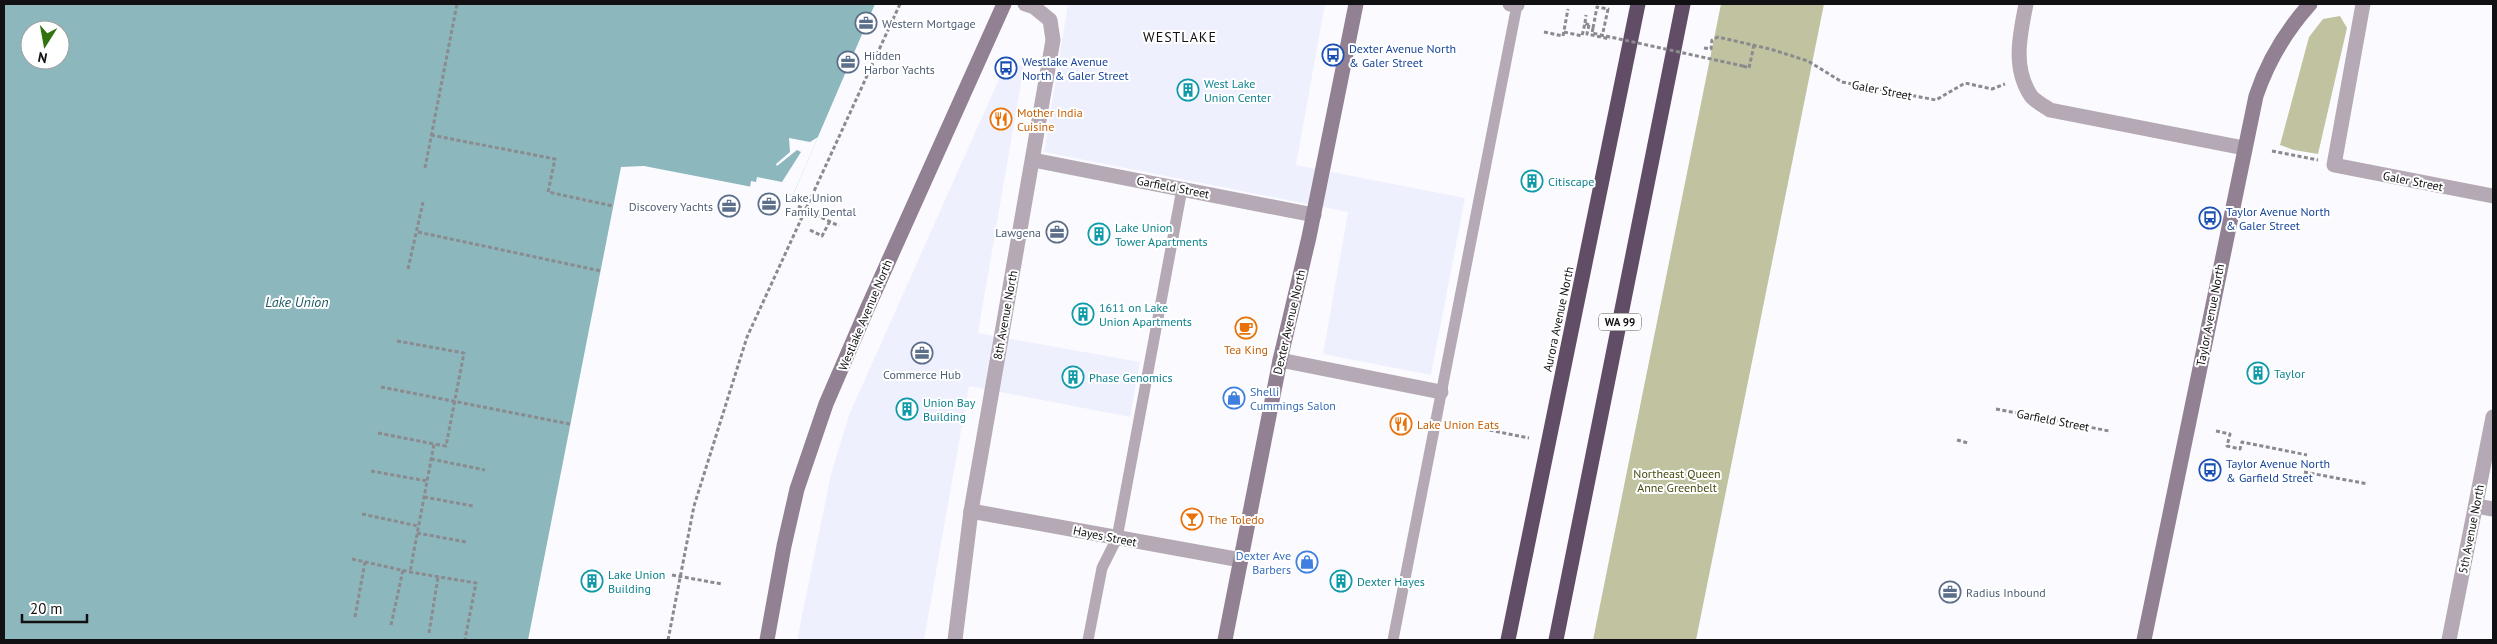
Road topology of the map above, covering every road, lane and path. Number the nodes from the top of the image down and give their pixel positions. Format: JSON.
{"nodes":[{"id":1,"x":457,"y":4,"type":"edge"},
{"id":2,"x":900,"y":4,"type":"edge"},
{"id":3,"x":1004,"y":4,"type":"edge"},
{"id":4,"x":1025,"y":4,"type":"edge"},
{"id":5,"x":1356,"y":4,"type":"edge"},
{"id":6,"x":1514,"y":4,"type":"edge"},
{"id":7,"x":1638,"y":4,"type":"edge"},
{"id":8,"x":1683,"y":4,"type":"edge"},
{"id":9,"x":2026,"y":4,"type":"edge"},
{"id":10,"x":2310,"y":4,"type":"edge"},
{"id":11,"x":2363,"y":4,"type":"edge"},
{"id":12,"x":1568,"y":9,"type":"dead end"},
{"id":13,"x":1586,"y":15,"type":"dead end"},
{"id":14,"x":1585,"y":24,"type":"junction"},
{"id":15,"x":1544,"y":32,"type":"dead end"},
{"id":16,"x":1564,"y":34,"type":"junction"},
{"id":17,"x":1602,"y":37,"type":"junction"},
{"id":18,"x":1610,"y":39,"type":"dead end"},
{"id":19,"x":1754,"y":45,"type":"junction"},
{"id":20,"x":1704,"y":48,"type":"dead end"},
{"id":21,"x":2005,"y":84,"type":"dead end"},
{"id":22,"x":431,"y":135,"type":"junction"},
{"id":23,"x":2244,"y":148,"type":"junction"},
{"id":24,"x":2272,"y":151,"type":"dead end"},
{"id":25,"x":1032,"y":160,"type":"junction"},
{"id":26,"x":2327,"y":163,"type":"junction"},
{"id":27,"x":425,"y":168,"type":"dead end"},
{"id":28,"x":1182,"y":189,"type":"junction"},
{"id":29,"x":2493,"y":196,"type":"edge"},
{"id":30,"x":423,"y":202,"type":"dead end"},
{"id":31,"x":613,"y":206,"type":"dead end"},
{"id":32,"x":798,"y":206,"type":"dead end"},
{"id":33,"x":806,"y":209,"type":"junction"},
{"id":34,"x":1314,"y":215,"type":"junction"},
{"id":35,"x":830,"y":221,"type":"junction"},
{"id":36,"x":840,"y":226,"type":"dead end"},
{"id":37,"x":810,"y":230,"type":"dead end"},
{"id":38,"x":418,"y":232,"type":"junction"},
{"id":39,"x":408,"y":269,"type":"dead end"},
{"id":40,"x":601,"y":271,"type":"dead end"},
{"id":41,"x":397,"y":341,"type":"dead end"},
{"id":42,"x":1280,"y":360,"type":"junction"},
{"id":43,"x":381,"y":387,"type":"dead end"},
{"id":44,"x":1441,"y":392,"type":"junction"},
{"id":45,"x":454,"y":401,"type":"junction"},
{"id":46,"x":1996,"y":409,"type":"dead end"},
{"id":47,"x":2493,"y":417,"type":"edge"},
{"id":48,"x":570,"y":424,"type":"dead end"},
{"id":49,"x":1464,"y":425,"type":"dead end"},
{"id":50,"x":2109,"y":431,"type":"dead end"},
{"id":51,"x":2216,"y":431,"type":"dead end"},
{"id":52,"x":378,"y":433,"type":"dead end"},
{"id":53,"x":1528,"y":438,"type":"dead end"},
{"id":54,"x":1957,"y":440,"type":"dead end"},
{"id":55,"x":1968,"y":443,"type":"dead end"},
{"id":56,"x":434,"y":444,"type":"junction"},
{"id":57,"x":2307,"y":456,"type":"dead end"},
{"id":58,"x":431,"y":459,"type":"junction"},
{"id":59,"x":371,"y":470,"type":"dead end"},
{"id":60,"x":485,"y":470,"type":"dead end"},
{"id":61,"x":2304,"y":472,"type":"dead end"},
{"id":62,"x":427,"y":482,"type":"junction"},
{"id":63,"x":2368,"y":484,"type":"dead end"},
{"id":64,"x":424,"y":497,"type":"junction"},
{"id":65,"x":473,"y":506,"type":"dead end"},
{"id":66,"x":2476,"y":506,"type":"junction"},
{"id":67,"x":2493,"y":509,"type":"edge"},
{"id":68,"x":970,"y":511,"type":"junction"},
{"id":69,"x":362,"y":514,"type":"dead end"},
{"id":70,"x":418,"y":526,"type":"junction"},
{"id":71,"x":417,"y":533,"type":"junction"},
{"id":72,"x":1117,"y":538,"type":"junction"},
{"id":73,"x":466,"y":542,"type":"dead end"},
{"id":74,"x":352,"y":559,"type":"dead end"},
{"id":75,"x":1240,"y":560,"type":"junction"},
{"id":76,"x":365,"y":562,"type":"junction"},
{"id":77,"x":403,"y":570,"type":"junction"},
{"id":78,"x":410,"y":572,"type":"junction"},
{"id":79,"x":672,"y":575,"type":"dead end"},
{"id":80,"x":438,"y":576,"type":"junction"},
{"id":81,"x":680,"y":576,"type":"junction"},
{"id":82,"x":722,"y":584,"type":"dead end"},
{"id":83,"x":355,"y":617,"type":"dead end"},
{"id":84,"x":392,"y":625,"type":"dead end"},
{"id":85,"x":429,"y":633,"type":"dead end"},
{"id":86,"x":465,"y":639,"type":"dead end"},
{"id":87,"x":668,"y":640,"type":"edge"},
{"id":88,"x":767,"y":640,"type":"edge"},
{"id":89,"x":954,"y":640,"type":"edge"},
{"id":90,"x":1088,"y":640,"type":"edge"},
{"id":91,"x":1225,"y":640,"type":"edge"},
{"id":92,"x":1393,"y":640,"type":"edge"},
{"id":93,"x":1508,"y":640,"type":"edge"},
{"id":94,"x":1556,"y":640,"type":"edge"},
{"id":95,"x":2144,"y":640,"type":"edge"},
{"id":96,"x":2449,"y":640,"type":"edge"}],
"edges":[{"from":1,"to":22,"type":"path"},
{"from":2,"to":33,"type":"path"},
{"from":3,"to":88,"type":"main road","name":"Westlake Avenue North"},
{"from":4,"to":25,"type":"street","name":"8th Avenue North"},
{"from":5,"to":34,"type":"main road","name":"Dexter Avenue North"},
{"from":6,"to":44,"type":"lane"},
{"from":7,"to":93,"type":"highway","name":"Aurora Avenue North"},
{"from":8,"to":94,"type":"highway","number":"WA 99"},
{"from":9,"to":23,"type":"street"},
{"from":10,"to":23,"type":"main road","name":"Taylor Avenue North"},
{"from":11,"to":26,"type":"street"},
{"from":12,"to":16,"type":"path"},
{"from":13,"to":14,"type":"path"},
{"from":14,"to":16,"type":"path"},
{"from":14,"to":17,"type":"path"},
{"from":15,"to":16,"type":"path"},
{"from":17,"to":18,"type":"path"},
{"from":17,"to":19,"type":"path","bridge":true},
{"from":19,"to":20,"type":"path","name":"Galer Street"},
{"from":19,"to":21,"type":"path","name":"Galer Street"},
{"from":22,"to":27,"type":"path"},
{"from":22,"to":31,"type":"path"},
{"from":23,"to":95,"type":"main road","name":"Taylor Avenue North"},
{"from":24,"to":26,"type":"path"},
{"from":25,"to":28,"type":"street","name":"Garfield Street"},
{"from":25,"to":68,"type":"street","name":"8th Avenue North"},
{"from":26,"to":29,"type":"street","name":"Galer Street"},
{"from":28,"to":34,"type":"street","name":"Garfield Street"},
{"from":28,"to":72,"type":"lane"},
{"from":30,"to":38,"type":"path"},
{"from":32,"to":33,"type":"path"},
{"from":33,"to":35,"type":"path"},
{"from":33,"to":81,"type":"path"},
{"from":34,"to":42,"type":"main road","name":"Dexter Avenue North"},
{"from":35,"to":36,"type":"path"},
{"from":35,"to":37,"type":"path"},
{"from":38,"to":39,"type":"path"},
{"from":38,"to":40,"type":"path"},
{"from":41,"to":45,"type":"path"},
{"from":42,"to":44,"type":"street"},
{"from":42,"to":75,"type":"main road","name":"Dexter Avenue North"},
{"from":43,"to":45,"type":"path"},
{"from":44,"to":92,"type":"lane"},
{"from":45,"to":48,"type":"path"},
{"from":45,"to":56,"type":"path"},
{"from":46,"to":50,"type":"path","name":"Garfield Street"},
{"from":47,"to":66,"type":"street","name":"5th Avenue North"},
{"from":49,"to":53,"type":"path"},
{"from":51,"to":57,"type":"path"},
{"from":52,"to":56,"type":"path"},
{"from":54,"to":55,"type":"path"},
{"from":56,"to":58,"type":"path"},
{"from":58,"to":60,"type":"path"},
{"from":58,"to":62,"type":"path"},
{"from":59,"to":62,"type":"path"},
{"from":61,"to":63,"type":"path"},
{"from":62,"to":64,"type":"path"},
{"from":64,"to":65,"type":"path"},
{"from":64,"to":70,"type":"path"},
{"from":66,"to":67,"type":"street"},
{"from":66,"to":96,"type":"street","name":"5th Avenue North"},
{"from":68,"to":72,"type":"street","name":"Hayes Street"},
{"from":68,"to":89,"type":"street","name":"8th Avenue North"},
{"from":69,"to":70,"type":"path"},
{"from":70,"to":71,"type":"path"},
{"from":71,"to":73,"type":"path"},
{"from":71,"to":78,"type":"path"},
{"from":72,"to":75,"type":"street","name":"Hayes Street"},
{"from":72,"to":90,"type":"lane"},
{"from":74,"to":76,"type":"path"},
{"from":75,"to":91,"type":"main road","name":"Dexter Avenue North"},
{"from":76,"to":77,"type":"path"},
{"from":76,"to":83,"type":"path"},
{"from":77,"to":78,"type":"path"},
{"from":77,"to":84,"type":"path"},
{"from":78,"to":80,"type":"path"},
{"from":79,"to":81,"type":"path"},
{"from":80,"to":85,"type":"path"},
{"from":80,"to":86,"type":"path"},
{"from":81,"to":82,"type":"path"},
{"from":81,"to":87,"type":"path"}]}
